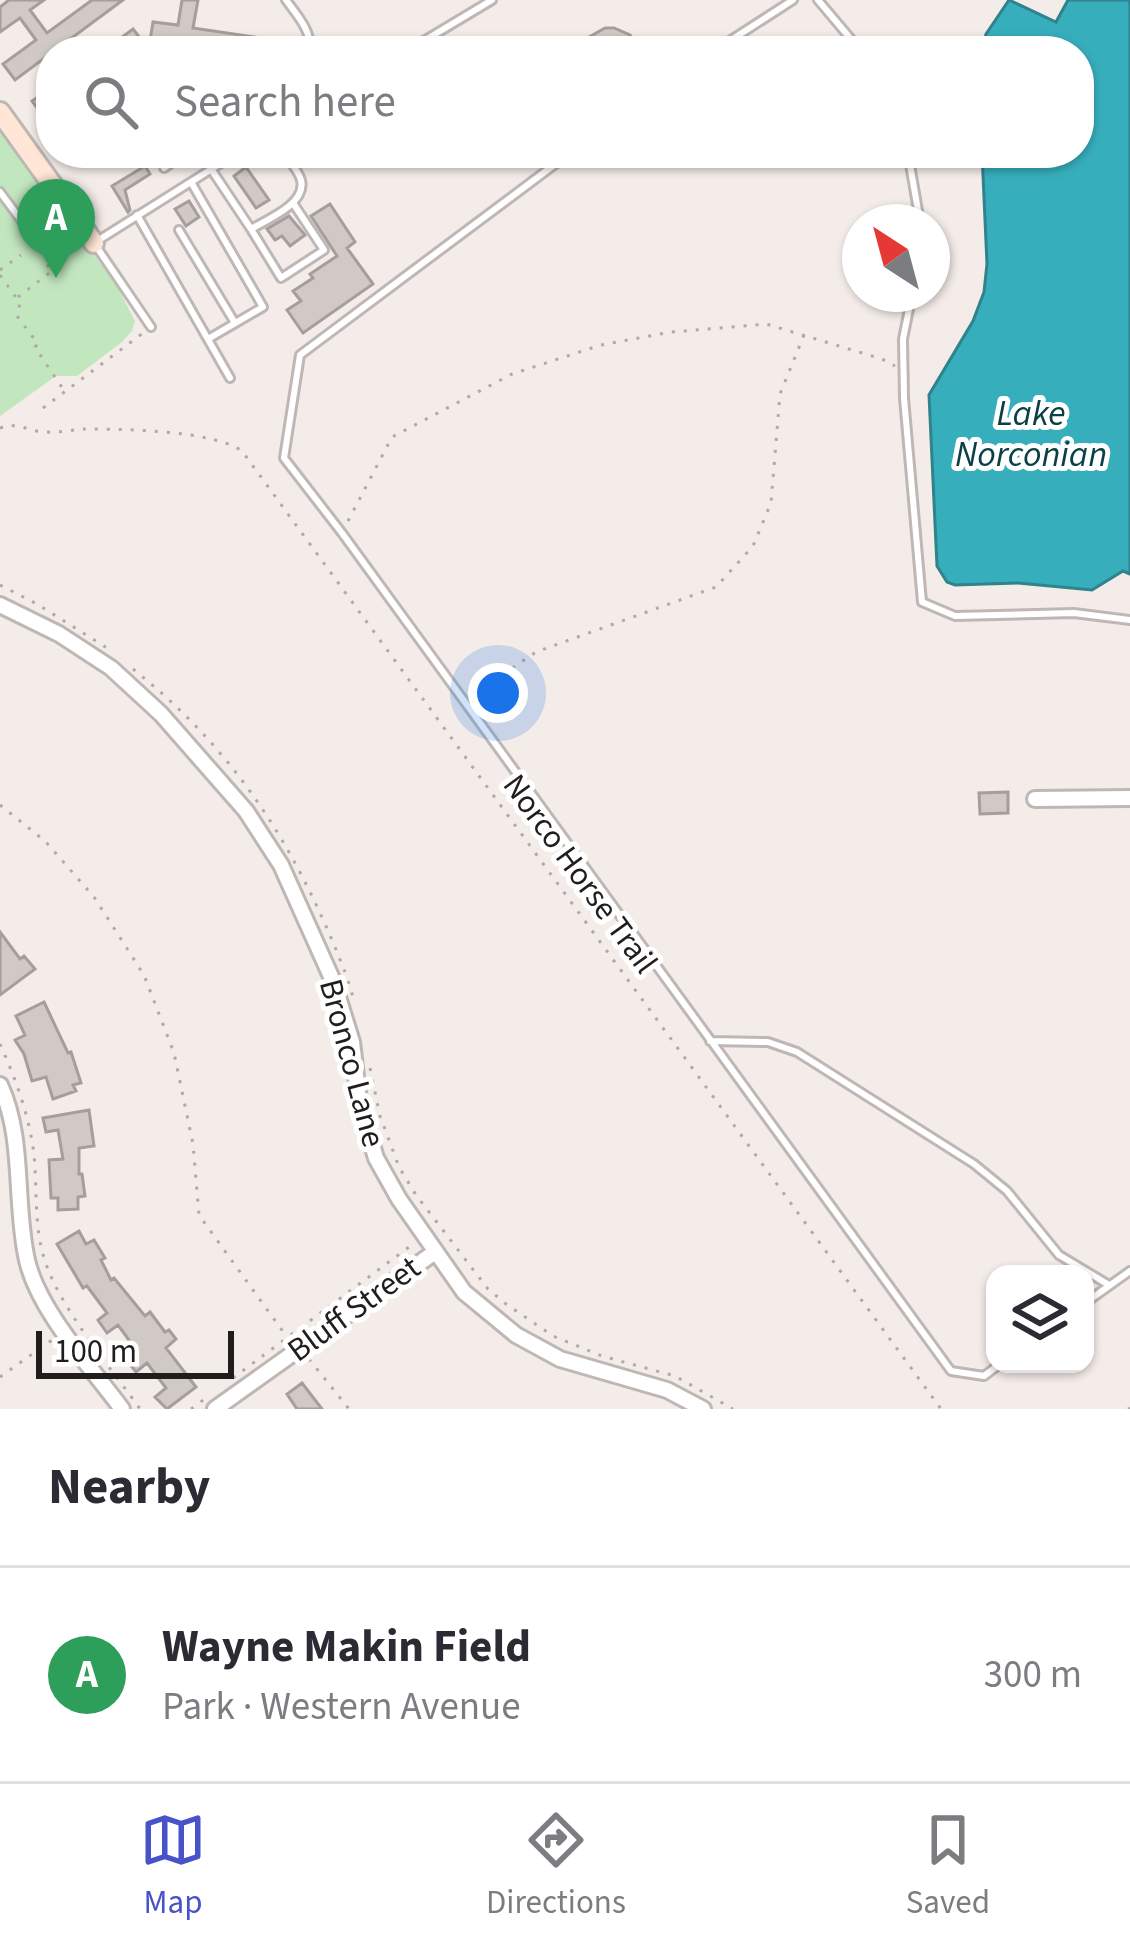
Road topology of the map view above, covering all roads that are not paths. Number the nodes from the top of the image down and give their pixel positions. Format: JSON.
{"nodes":[{"id":1,"x":286,"y":0,"type":"edge"},
{"id":2,"x":492,"y":0,"type":"edge"},
{"id":3,"x":793,"y":0,"type":"edge"},
{"id":4,"x":818,"y":0,"type":"edge"},
{"id":5,"x":308,"y":36,"type":"edge"},
{"id":6,"x":432,"y":36,"type":"edge"},
{"id":7,"x":737,"y":36,"type":"edge"},
{"id":8,"x":848,"y":36,"type":"edge"},
{"id":9,"x":0,"y":112,"type":"edge"},
{"id":10,"x":36,"y":162,"type":"edge"},
{"id":11,"x":41,"y":168,"type":"edge"},
{"id":12,"x":293,"y":168,"type":"edge"},
{"id":13,"x":550,"y":168,"type":"edge"},
{"id":14,"x":911,"y":168,"type":"edge"},
{"id":15,"x":212,"y":169,"type":"joint"},
{"id":16,"x":191,"y":182,"type":"junction"},
{"id":17,"x":0,"y":192,"type":"edge"},
{"id":18,"x":293,"y":203,"type":"junction"},
{"id":19,"x":917,"y":204,"type":"edge"},
{"id":20,"x":137,"y":215,"type":"junction"},
{"id":21,"x":82,"y":225,"type":"junction"},
{"id":22,"x":250,"y":229,"type":"junction"},
{"id":23,"x":179,"y":230,"type":"dead end"},
{"id":24,"x":94,"y":243,"type":"junction"},
{"id":25,"x":908,"y":312,"type":"edge"},
{"id":26,"x":235,"y":323,"type":"junction"},
{"id":27,"x":152,"y":327,"type":"road end"},
{"id":28,"x":208,"y":339,"type":"junction"},
{"id":29,"x":230,"y":378,"type":"dead end"},
{"id":30,"x":0,"y":605,"type":"edge"},
{"id":31,"x":1130,"y":620,"type":"edge"},
{"id":32,"x":1130,"y":798,"type":"edge"},
{"id":33,"x":1035,"y":799,"type":"dead end"},
{"id":34,"x":709,"y":1040,"type":"junction"},
{"id":35,"x":0,"y":1085,"type":"edge"},
{"id":36,"x":435,"y":1252,"type":"junction"},
{"id":37,"x":1130,"y":1270,"type":"edge"},
{"id":38,"x":1109,"y":1286,"type":"junction"},
{"id":39,"x":1094,"y":1297,"type":"edge"},
{"id":40,"x":988,"y":1373,"type":"edge"},
{"id":41,"x":213,"y":1402,"type":"edge"},
{"id":42,"x":122,"y":1409,"type":"edge"},
{"id":43,"x":703,"y":1409,"type":"edge"}],
"edges":[{"from":1,"to":5,"type":"lane"},
{"from":2,"to":6,"type":"lane"},
{"from":3,"to":7,"type":"lane"},
{"from":4,"to":8,"type":"lane"},
{"from":9,"to":10,"type":"street"},
{"from":11,"to":21,"type":"street"},
{"from":12,"to":18,"type":"lane"},
{"from":13,"to":34,"type":"lane"},
{"from":14,"to":19,"type":"lane"},
{"from":15,"to":16,"type":"lane"},
{"from":15,"to":22,"type":"lane"},
{"from":16,"to":20,"type":"lane"},
{"from":16,"to":26,"type":"lane"},
{"from":17,"to":21,"type":"lane"},
{"from":18,"to":22,"type":"lane"},
{"from":18,"to":22,"type":"lane"},
{"from":20,"to":24,"type":"lane"},
{"from":20,"to":28,"type":"lane"},
{"from":21,"to":24,"type":"street"},
{"from":23,"to":26,"type":"lane"},
{"from":24,"to":27,"type":"lane"},
{"from":25,"to":31,"type":"lane"},
{"from":26,"to":28,"type":"lane"},
{"from":28,"to":29,"type":"lane"},
{"from":30,"to":36,"type":"street","name":"Bronco Lane"},
{"from":32,"to":33,"type":"street"},
{"from":34,"to":38,"type":"lane"},
{"from":34,"to":40,"type":"lane"},
{"from":35,"to":42,"type":"street"},
{"from":36,"to":41,"type":"street","name":"Bluff Street"},
{"from":36,"to":43,"type":"street","name":"Bronco Lane"},
{"from":37,"to":38,"type":"lane"},
{"from":38,"to":39,"type":"lane"}]}
